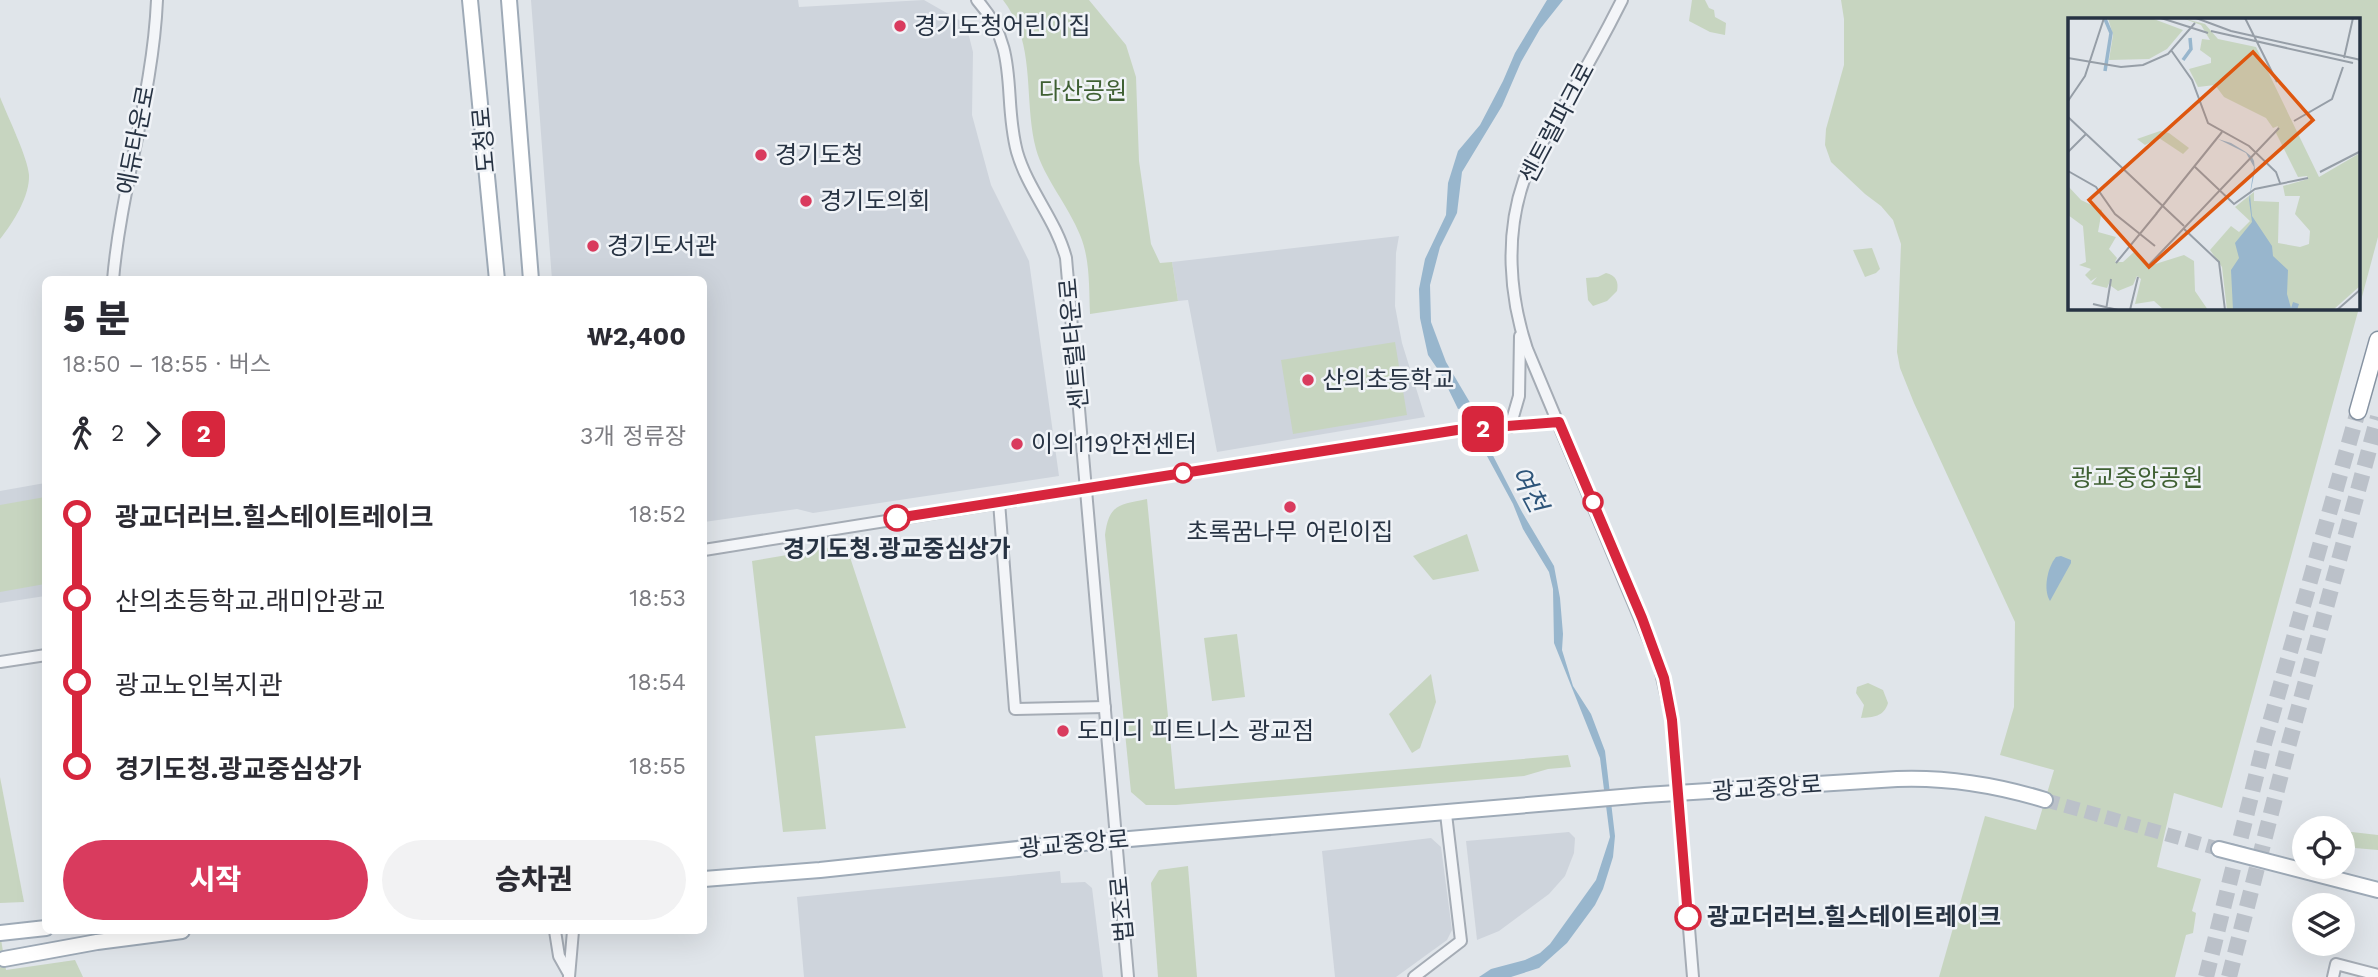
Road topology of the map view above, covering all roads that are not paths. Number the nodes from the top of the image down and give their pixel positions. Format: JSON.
{"nodes":[{"id":1,"x":157,"y":0,"type":"edge"},
{"id":2,"x":470,"y":0,"type":"edge"},
{"id":3,"x":509,"y":0,"type":"edge"},
{"id":4,"x":977,"y":0,"type":"edge"},
{"id":5,"x":1622,"y":0,"type":"edge"},
{"id":6,"x":114,"y":276,"type":"edge"},
{"id":7,"x":497,"y":276,"type":"edge"},
{"id":8,"x":531,"y":276,"type":"edge"},
{"id":9,"x":1520,"y":323,"type":"junction"},
{"id":10,"x":2378,"y":340,"type":"edge"},
{"id":11,"x":2358,"y":411,"type":"tunnel mouth"},
{"id":12,"x":1559,"y":422,"type":"junction"},
{"id":13,"x":1509,"y":427,"type":"junction"},
{"id":14,"x":1087,"y":487,"type":"junction"},
{"id":15,"x":999,"y":502,"type":"junction"},
{"id":16,"x":707,"y":550,"type":"edge"},
{"id":17,"x":42,"y":656,"type":"edge"},
{"id":18,"x":0,"y":662,"type":"edge"},
{"id":19,"x":1105,"y":707,"type":"junction"},
{"id":20,"x":1677,"y":795,"type":"junction"},
{"id":21,"x":2045,"y":800,"type":"tunnel mouth"},
{"id":22,"x":1446,"y":814,"type":"junction"},
{"id":23,"x":1115,"y":841,"type":"junction"},
{"id":24,"x":2219,"y":849,"type":"tunnel mouth"},
{"id":25,"x":707,"y":879,"type":"edge"},
{"id":26,"x":2378,"y":890,"type":"edge"},
{"id":27,"x":42,"y":928,"type":"edge"},
{"id":28,"x":0,"y":933,"type":"edge"},
{"id":29,"x":160,"y":934,"type":"edge"},
{"id":30,"x":555,"y":934,"type":"edge"},
{"id":31,"x":573,"y":934,"type":"edge"},
{"id":32,"x":4,"y":959,"type":"dead end"},
{"id":33,"x":569,"y":975,"type":"edge"},
{"id":34,"x":2378,"y":975,"type":"edge"},
{"id":35,"x":1128,"y":977,"type":"edge"},
{"id":36,"x":1414,"y":977,"type":"edge"},
{"id":37,"x":1693,"y":977,"type":"edge"},
{"id":38,"x":2333,"y":977,"type":"edge"}],
"edges":[{"from":1,"to":6,"type":"street","name":"에듀타운로"},
{"from":2,"to":7,"type":"main road","name":"도청로"},
{"from":3,"to":8,"type":"main road","name":"도청로"},
{"from":4,"to":14,"type":"street","name":"센트럴타운로"},
{"from":5,"to":9,"type":"street","name":"센트럴파크로"},
{"from":9,"to":12,"type":"street","name":"센트럴파크로"},
{"from":9,"to":13,"type":"street"},
{"from":10,"to":11,"type":"highway"},
{"from":12,"to":13,"type":"street"},
{"from":12,"to":20,"type":"street","name":"센트럴파크로"},
{"from":13,"to":14,"type":"street"},
{"from":14,"to":15,"type":"street"},
{"from":14,"to":19,"type":"street","name":"센트럴타운로"},
{"from":15,"to":16,"type":"street"},
{"from":15,"to":19,"type":"street"},
{"from":17,"to":18,"type":"street"},
{"from":19,"to":23,"type":"street","name":"센트럴타운로"},
{"from":20,"to":21,"type":"main road","name":"광교중앙로"},
{"from":20,"to":22,"type":"main road","name":"광교중앙로"},
{"from":20,"to":37,"type":"street","name":"센트럴파크로"},
{"from":22,"to":23,"type":"main road","name":"광교중앙로"},
{"from":22,"to":36,"type":"street"},
{"from":23,"to":25,"type":"main road","name":"광교중앙로"},
{"from":23,"to":35,"type":"street","name":"법조로"},
{"from":24,"to":26,"type":"main road"},
{"from":27,"to":28,"type":"main road"},
{"from":29,"to":32,"type":"main road"},
{"from":30,"to":33,"type":"street"},
{"from":31,"to":33,"type":"street"},
{"from":34,"to":38,"type":"street"}]}
